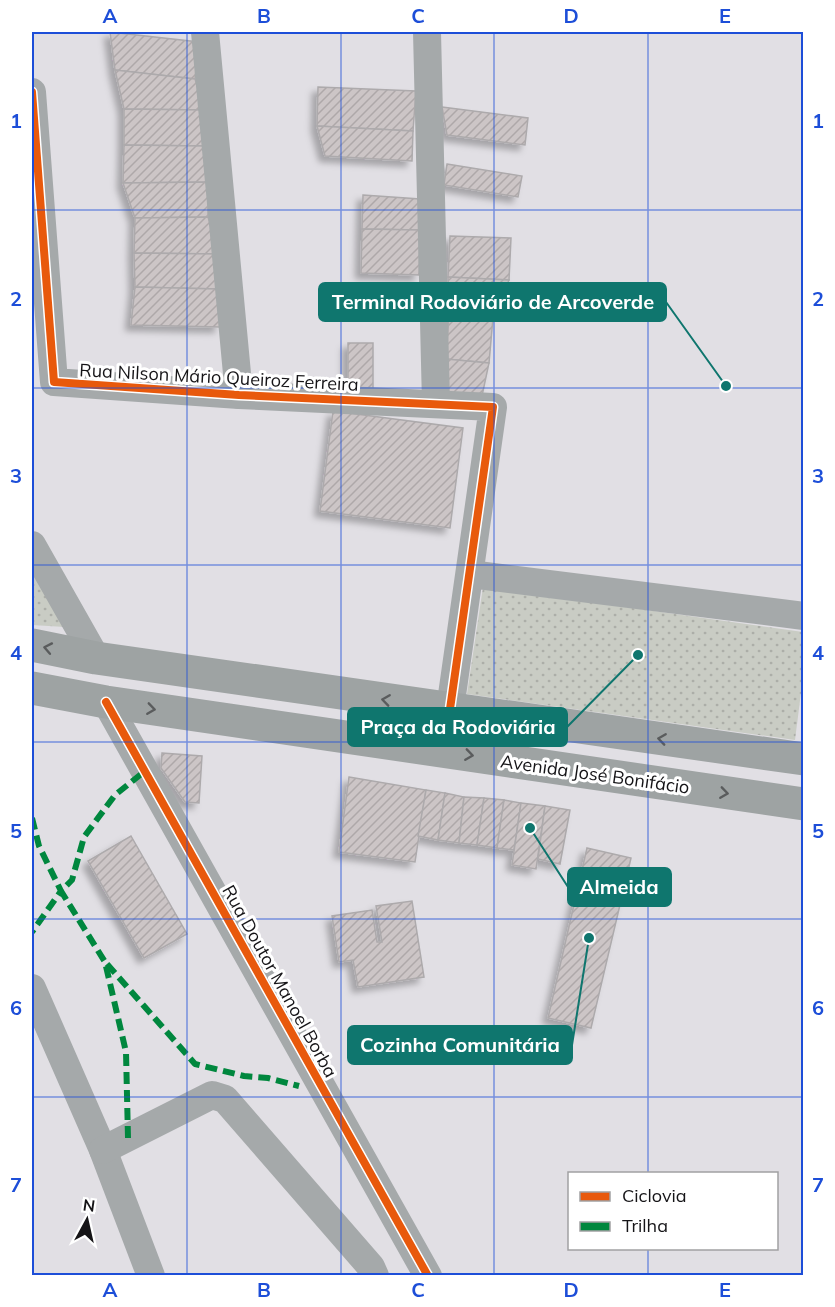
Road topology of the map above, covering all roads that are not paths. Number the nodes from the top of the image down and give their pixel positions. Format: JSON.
{"nodes":[{"id":1,"x":205,"y":32,"type":"edge"},
{"id":2,"x":427,"y":32,"type":"edge"},
{"id":3,"x":32,"y":92,"type":"edge"},
{"id":4,"x":239,"y":395,"type":"junction"},
{"id":5,"x":436,"y":404,"type":"junction"},
{"id":6,"x":32,"y":545,"type":"edge"},
{"id":7,"x":470,"y":574,"type":"junction"},
{"id":8,"x":804,"y":616,"type":"edge"},
{"id":9,"x":32,"y":645,"type":"edge"},
{"id":10,"x":96,"y":658,"type":"junction"},
{"id":11,"x":32,"y":688,"type":"edge"},
{"id":12,"x":106,"y":702,"type":"junction"},
{"id":13,"x":450,"y":709,"type":"junction"},
{"id":14,"x":804,"y":759,"type":"edge"},
{"id":15,"x":804,"y":804,"type":"edge"},
{"id":16,"x":32,"y":988,"type":"edge"},
{"id":17,"x":103,"y":1150,"type":"junction"},
{"id":18,"x":151,"y":1275,"type":"edge"},
{"id":19,"x":375,"y":1275,"type":"edge"},
{"id":20,"x":428,"y":1275,"type":"edge"}],
"edges":[{"from":1,"to":4,"type":"street"},
{"from":2,"to":5,"type":"street"},
{"from":3,"to":4,"type":"street","name":"Rua Nilson Mário Queiroz Ferreira"},
{"from":4,"to":5,"type":"street","name":"Rua Nilson Mário Queiroz Ferreira"},
{"from":5,"to":7,"type":"street","name":"Rua Nilson Mário Queiroz Ferreira"},
{"from":6,"to":10,"type":"street"},
{"from":7,"to":8,"type":"street"},
{"from":7,"to":13,"type":"street"},
{"from":10,"to":9,"type":"main road","one_way":true},
{"from":13,"to":10,"type":"main road","one_way":true},
{"from":11,"to":12,"type":"main road","name":"Avenida José Bonifácio"},
{"from":12,"to":15,"type":"main road","name":"Avenida José Bonifácio","one_way":true},
{"from":12,"to":20,"type":"street","name":"Rua Doutor Manoel Borba"},
{"from":14,"to":13,"type":"main road","one_way":true},
{"from":16,"to":17,"type":"street"},
{"from":17,"to":18,"type":"street"},
{"from":17,"to":19,"type":"street"}]}
